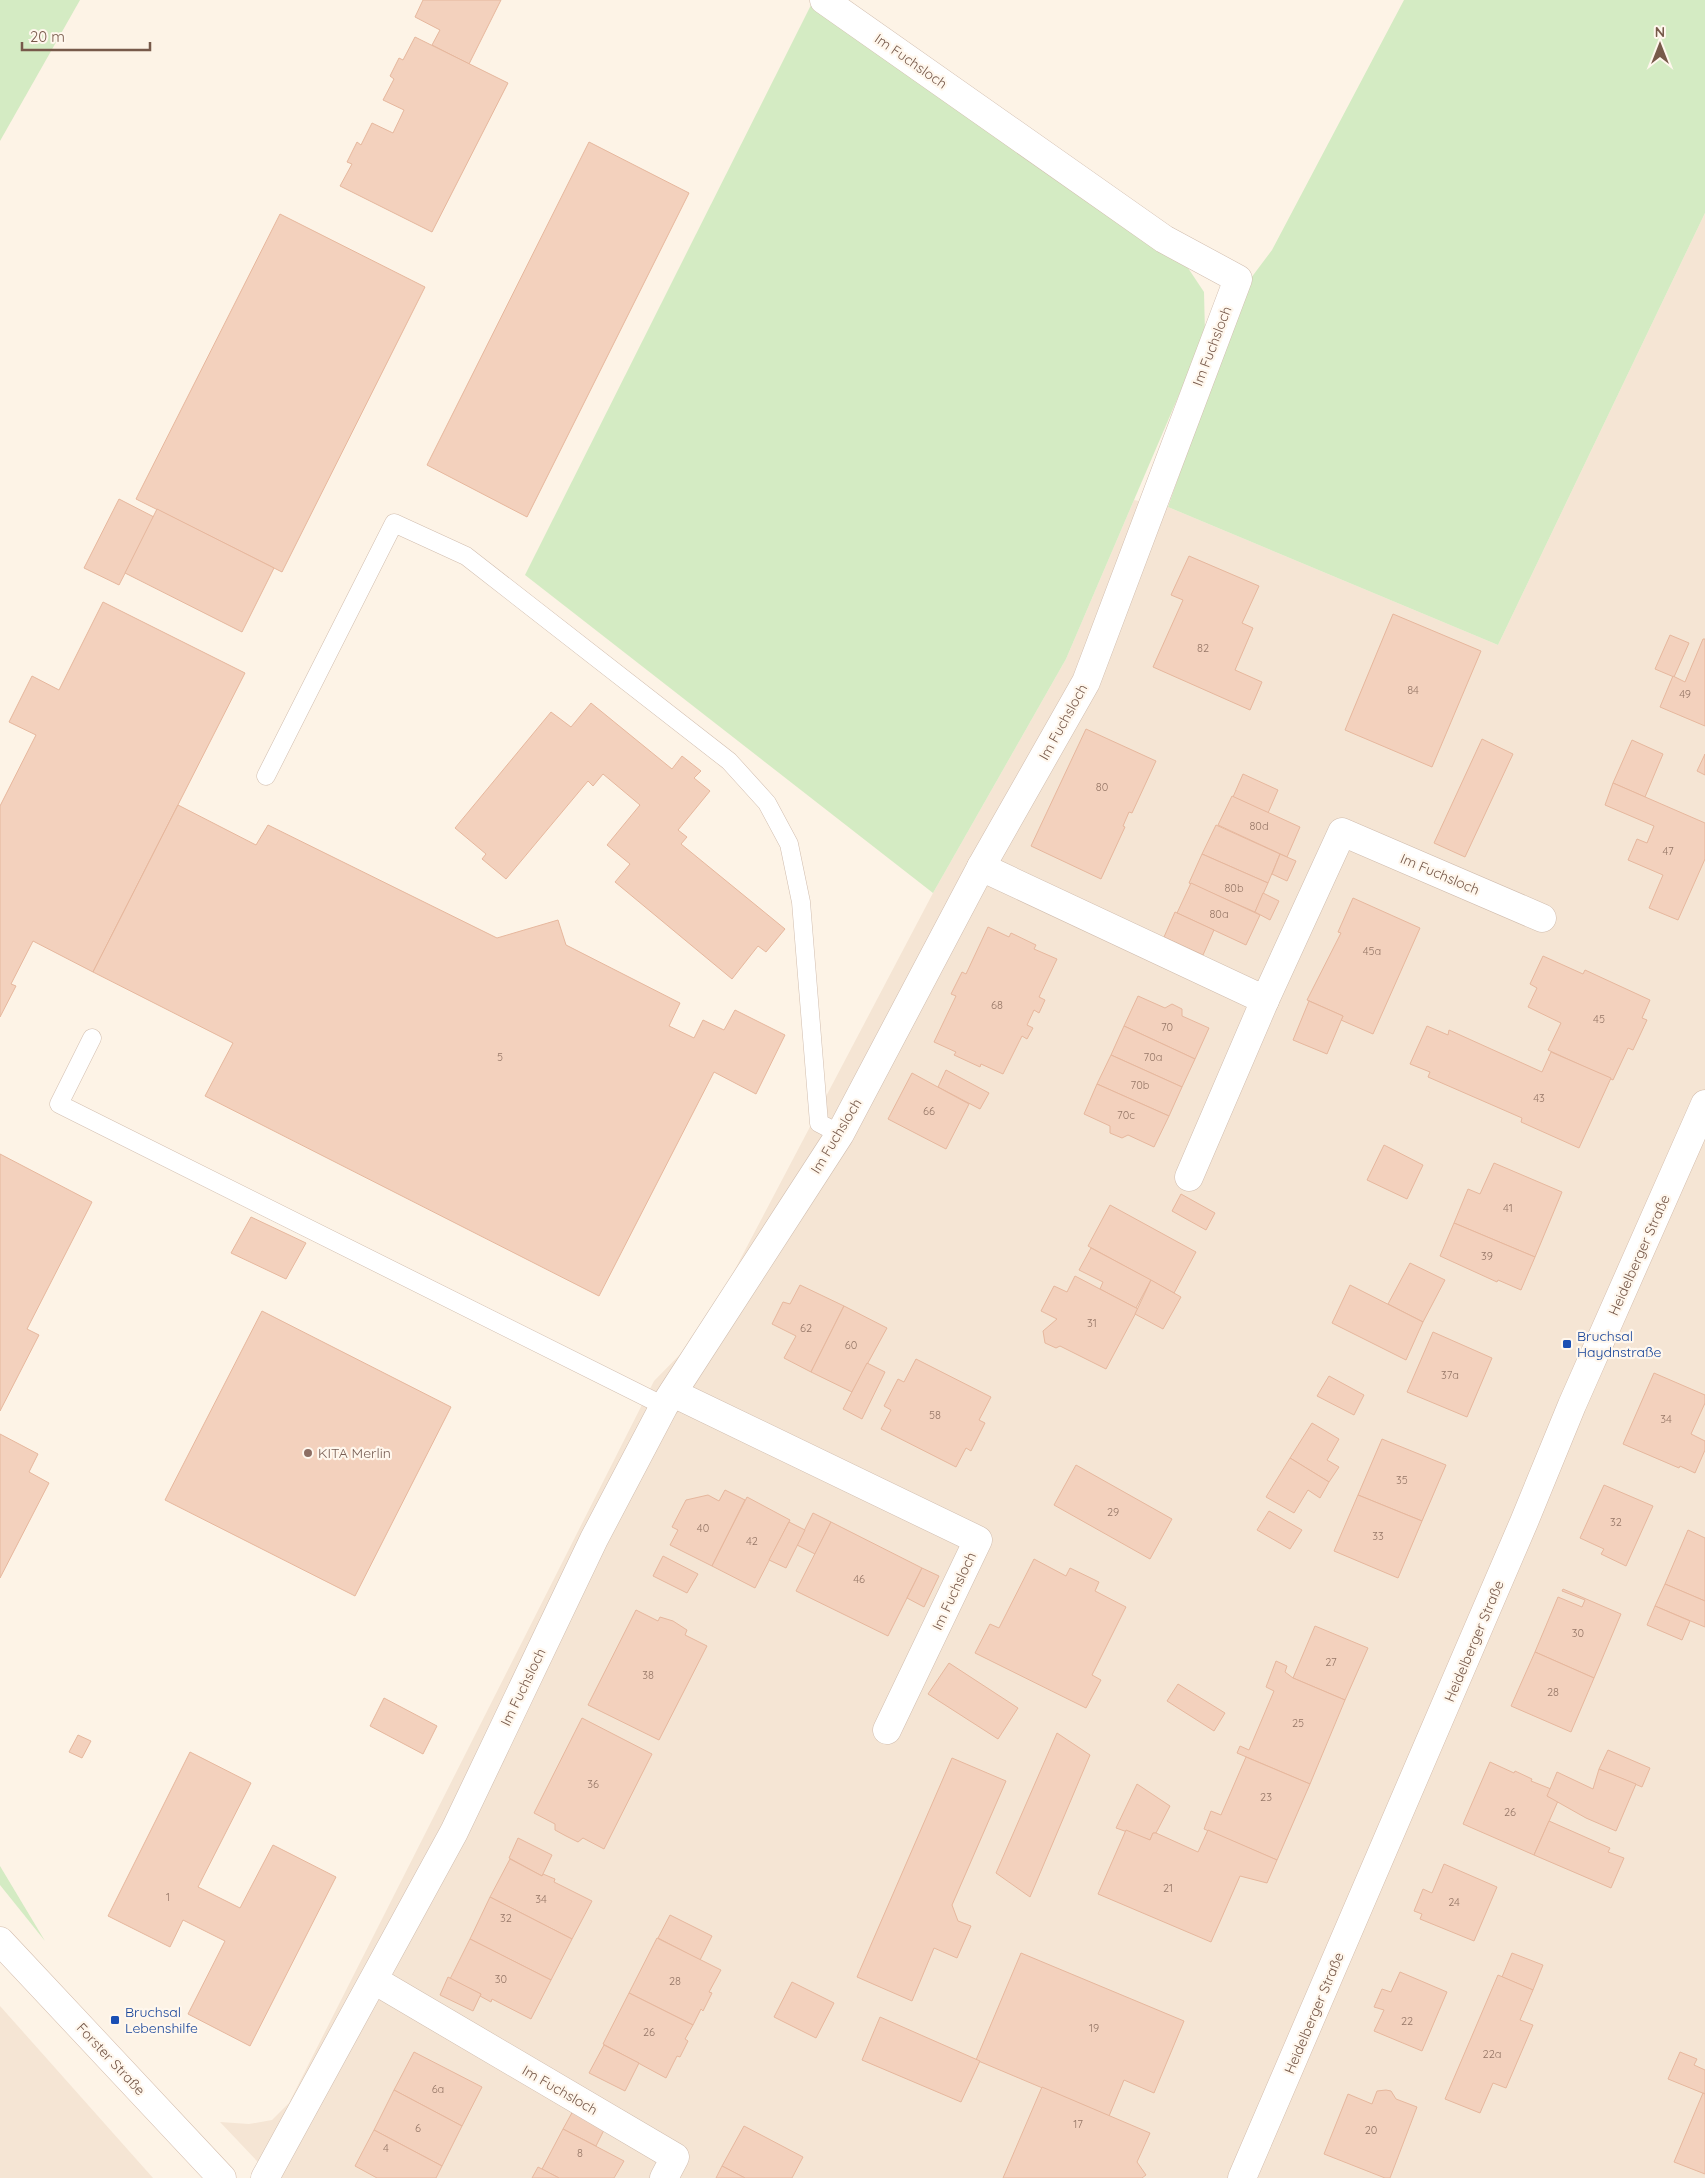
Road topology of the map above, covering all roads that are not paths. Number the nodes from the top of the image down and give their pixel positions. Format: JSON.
{"nodes":[{"id":1,"x":824,"y":0,"type":"edge"},
{"id":2,"x":266,"y":776,"type":"dead end"},
{"id":3,"x":981,"y":867,"type":"junction"},
{"id":4,"x":1542,"y":918,"type":"dead end"},
{"id":5,"x":1265,"y":1000,"type":"junction"},
{"id":6,"x":92,"y":1038,"type":"dead end"},
{"id":7,"x":1705,"y":1104,"type":"edge"},
{"id":8,"x":840,"y":1134,"type":"junction"},
{"id":9,"x":1189,"y":1177,"type":"dead end"},
{"id":10,"x":668,"y":1400,"type":"junction"},
{"id":11,"x":887,"y":1730,"type":"dead end"},
{"id":12,"x":0,"y":1941,"type":"edge"},
{"id":13,"x":374,"y":1980,"type":"junction"},
{"id":14,"x":222,"y":2178,"type":"edge"},
{"id":15,"x":265,"y":2178,"type":"edge"},
{"id":16,"x":664,"y":2178,"type":"edge"},
{"id":17,"x":1242,"y":2178,"type":"edge"}],
"edges":[{"from":1,"to":3,"type":"street","name":"Im Fuchsloch"},
{"from":2,"to":8,"type":"lane"},
{"from":3,"to":5,"type":"street"},
{"from":3,"to":8,"type":"street","name":"Im Fuchsloch"},
{"from":4,"to":5,"type":"street","name":"Im Fuchsloch"},
{"from":5,"to":9,"type":"street","name":"Im Fuchsloch"},
{"from":6,"to":10,"type":"lane"},
{"from":7,"to":17,"type":"street","name":"Heidelberger Straße"},
{"from":8,"to":10,"type":"street","name":"Im Fuchsloch"},
{"from":10,"to":11,"type":"street","name":"Im Fuchsloch"},
{"from":10,"to":13,"type":"street","name":"Im Fuchsloch"},
{"from":12,"to":14,"type":"street","name":"Forster Straße"},
{"from":13,"to":15,"type":"street","name":"Im Fuchsloch"},
{"from":13,"to":16,"type":"street","name":"Im Fuchsloch"}]}
